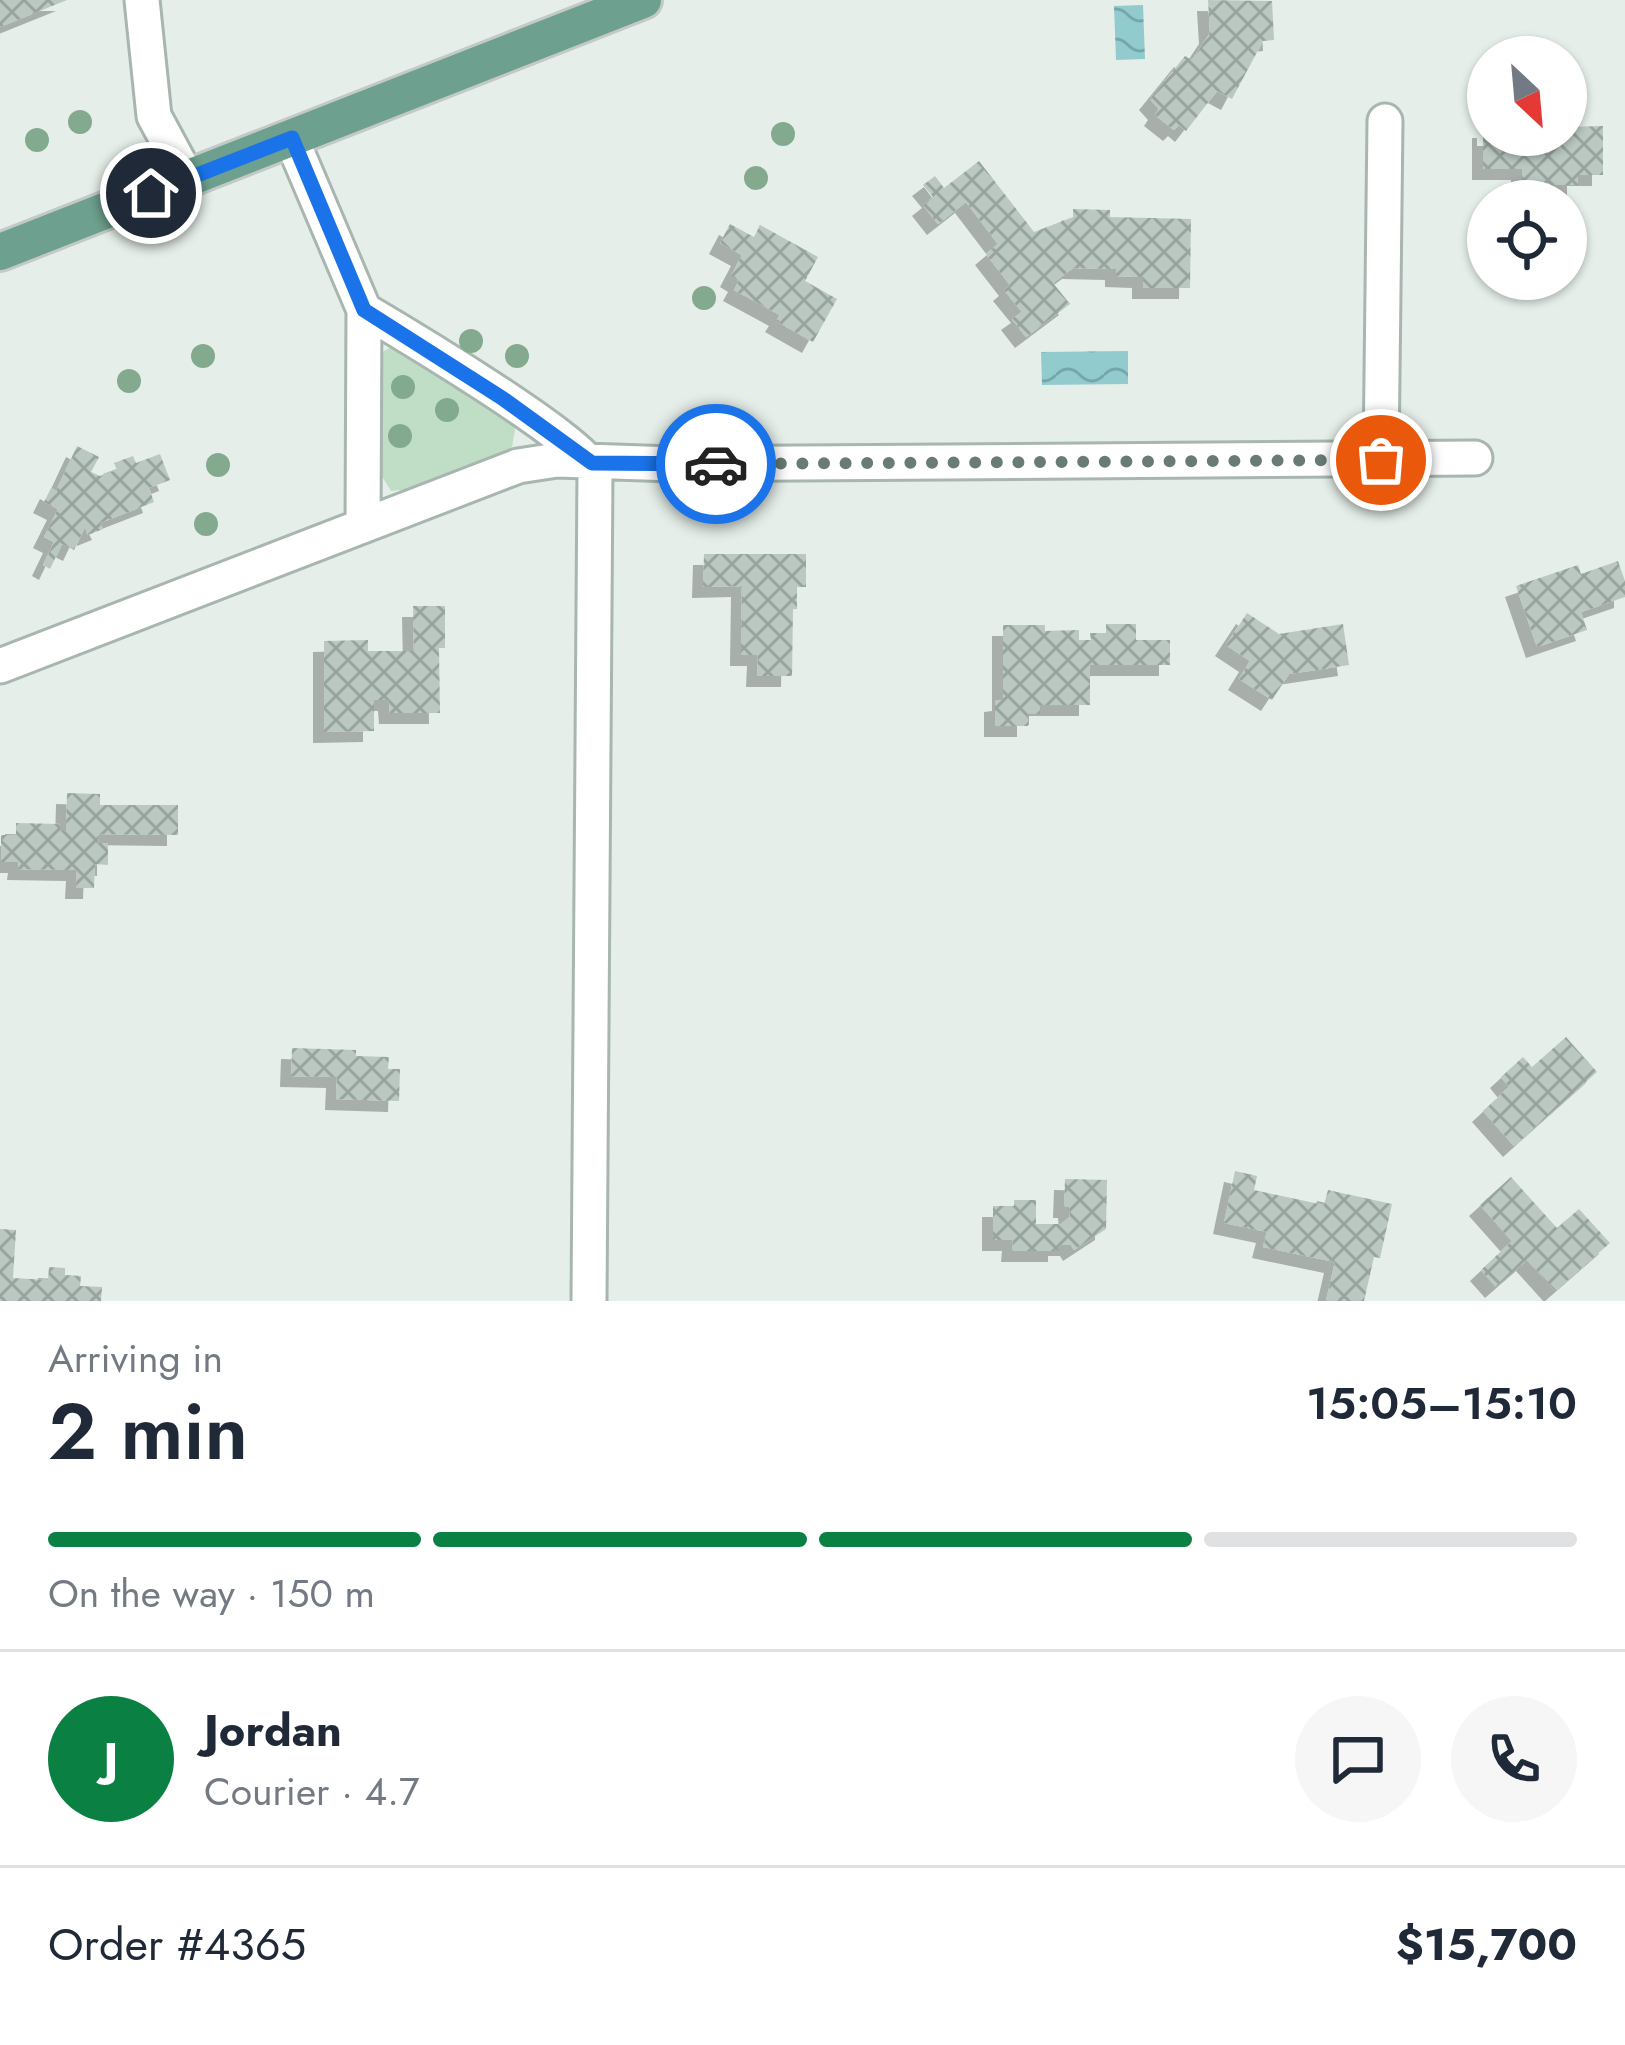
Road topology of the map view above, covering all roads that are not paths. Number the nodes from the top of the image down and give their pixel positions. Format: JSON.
{"nodes":[{"id":1,"x":142,"y":0,"type":"edge"},
{"id":2,"x":643,"y":0,"type":"edge"},
{"id":3,"x":1385,"y":121,"type":"dead end"},
{"id":4,"x":292,"y":138,"type":"junction"},
{"id":5,"x":188,"y":178,"type":"junction"},
{"id":6,"x":0,"y":252,"type":"edge"},
{"id":7,"x":364,"y":310,"type":"junction"},
{"id":8,"x":1475,"y":458,"type":"dead end"},
{"id":9,"x":1381,"y":460,"type":"junction"},
{"id":10,"x":592,"y":463,"type":"junction"},
{"id":11,"x":363,"y":526,"type":"junction"},
{"id":12,"x":0,"y":666,"type":"edge"},
{"id":13,"x":589,"y":1301,"type":"edge"}],
"edges":[{"from":1,"to":5,"type":"street"},
{"from":2,"to":4,"type":"main road"},
{"from":3,"to":9,"type":"street"},
{"from":4,"to":5,"type":"main road"},
{"from":4,"to":7,"type":"street"},
{"from":5,"to":6,"type":"main road"},
{"from":7,"to":10,"type":"street"},
{"from":7,"to":11,"type":"street"},
{"from":8,"to":9,"type":"street"},
{"from":9,"to":10,"type":"street"},
{"from":10,"to":11,"type":"street"},
{"from":10,"to":13,"type":"street"},
{"from":11,"to":12,"type":"street"}]}
